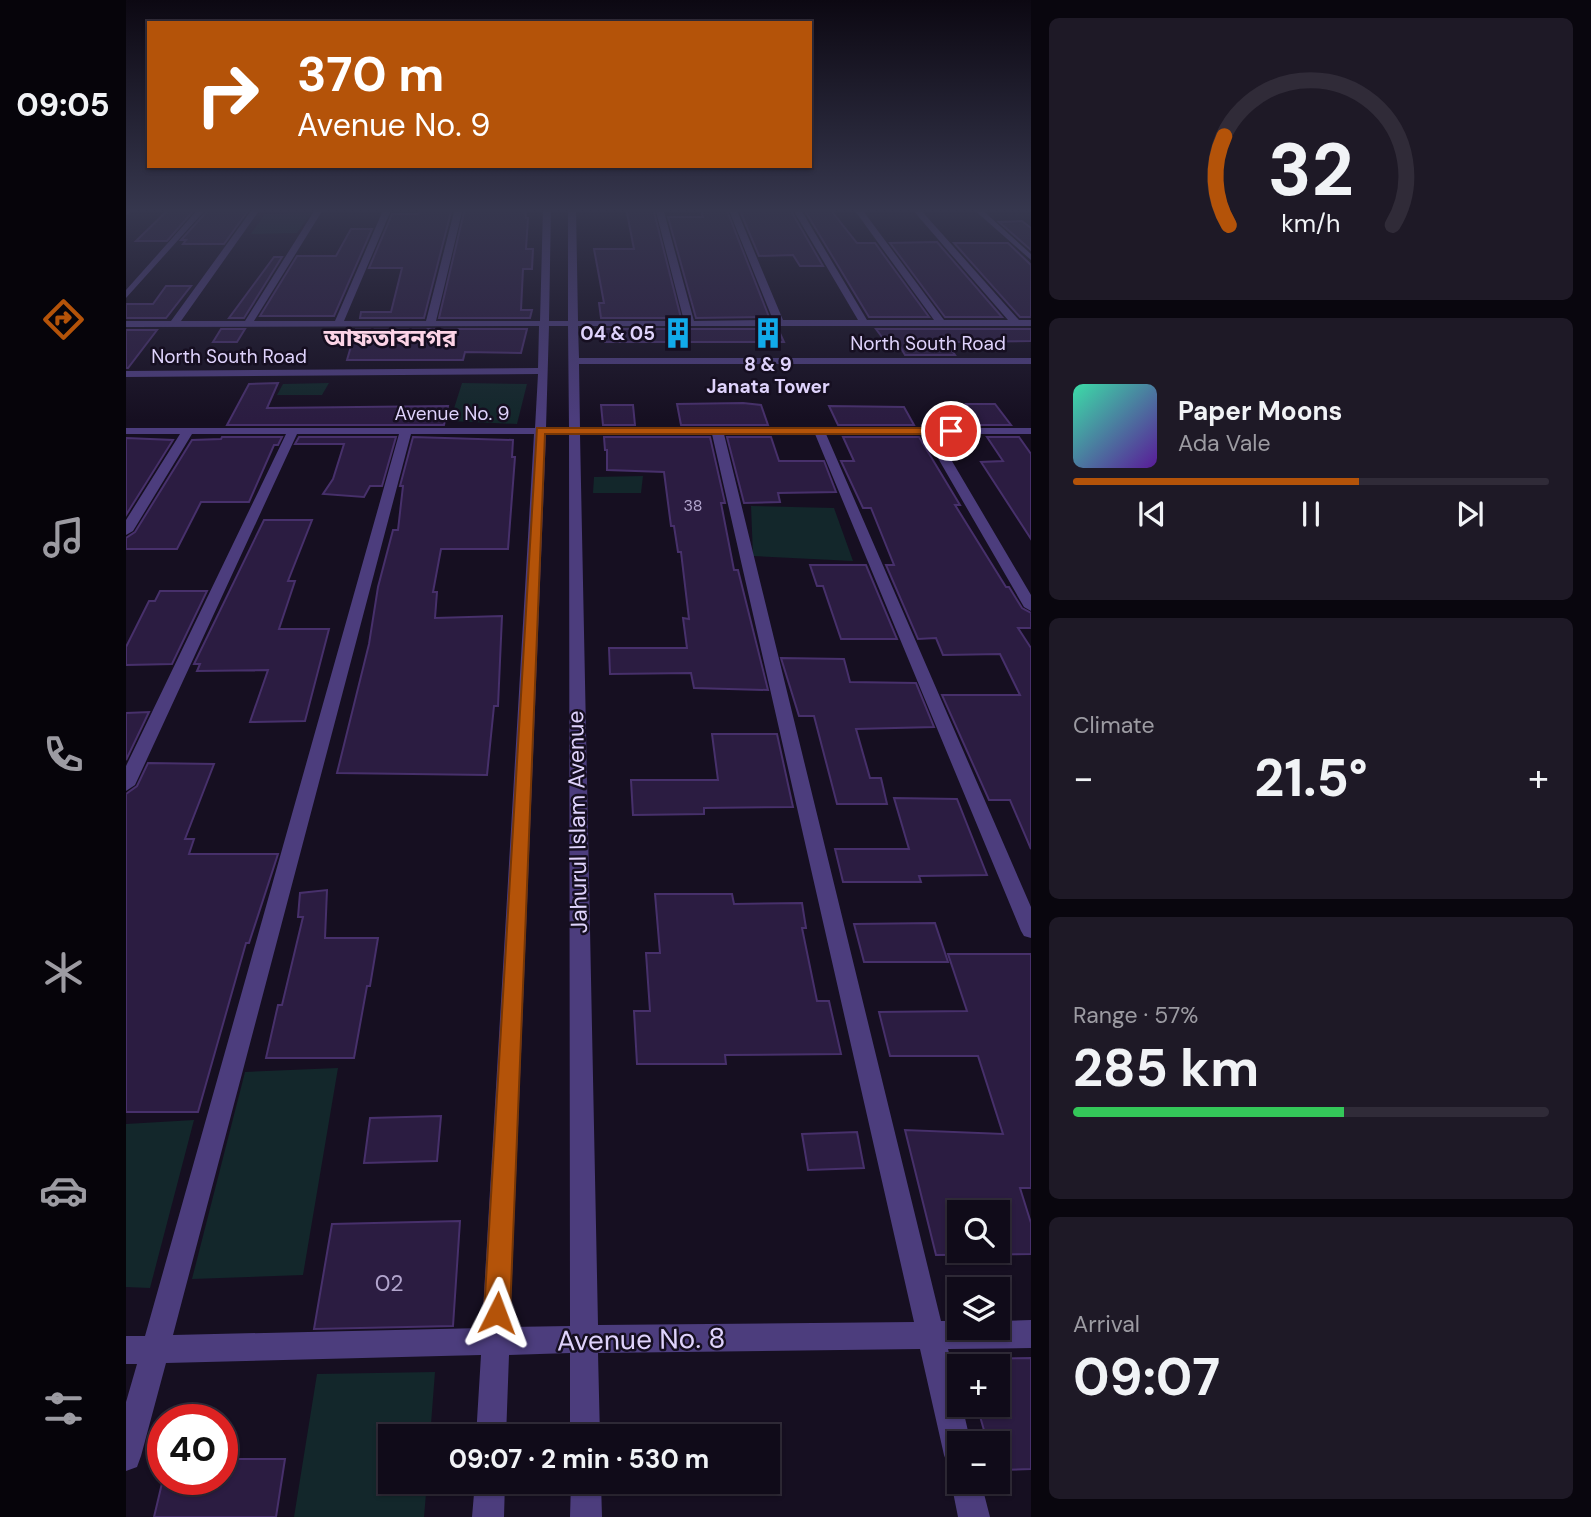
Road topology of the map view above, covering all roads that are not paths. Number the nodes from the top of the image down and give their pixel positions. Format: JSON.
{"nodes":[{"id":1,"x":141,"y":279,"type":"edge"},
{"id":2,"x":206,"y":279,"type":"edge"},
{"id":3,"x":276,"y":279,"type":"edge"},
{"id":4,"x":357,"y":279,"type":"edge"},
{"id":5,"x":441,"y":279,"type":"edge"},
{"id":6,"x":545,"y":279,"type":"edge"},
{"id":7,"x":573,"y":279,"type":"edge"},
{"id":8,"x":678,"y":279,"type":"edge"},
{"id":9,"x":761,"y":279,"type":"edge"},
{"id":10,"x":838,"y":279,"type":"edge"},
{"id":11,"x":909,"y":279,"type":"edge"},
{"id":12,"x":977,"y":279,"type":"edge"},
{"id":13,"x":126,"y":295,"type":"edge"},
{"id":14,"x":779,"y":323,"type":"junction"},
{"id":15,"x":864,"y":323,"type":"junction"},
{"id":16,"x":1016,"y":323,"type":"junction"},
{"id":17,"x":126,"y":324,"type":"edge"},
{"id":18,"x":338,"y":324,"type":"junction"},
{"id":19,"x":429,"y":324,"type":"junction"},
{"id":20,"x":573,"y":324,"type":"junction"},
{"id":21,"x":690,"y":324,"type":"junction"},
{"id":22,"x":942,"y":324,"type":"junction"},
{"id":23,"x":1031,"y":324,"type":"edge"},
{"id":24,"x":173,"y":325,"type":"junction"},
{"id":25,"x":247,"y":325,"type":"junction"},
{"id":26,"x":543,"y":325,"type":"junction"},
{"id":27,"x":1031,"y":360,"type":"edge"},
{"id":28,"x":572,"y":366,"type":"junction"},
{"id":29,"x":1031,"y":370,"type":"edge"},
{"id":30,"x":543,"y":371,"type":"junction"},
{"id":31,"x":126,"y":374,"type":"edge"},
{"id":32,"x":126,"y":431,"type":"edge"},
{"id":33,"x":188,"y":431,"type":"junction"},
{"id":34,"x":293,"y":431,"type":"junction"},
{"id":35,"x":406,"y":431,"type":"junction"},
{"id":36,"x":540,"y":431,"type":"junction"},
{"id":37,"x":575,"y":431,"type":"junction"},
{"id":38,"x":717,"y":431,"type":"junction"},
{"id":39,"x":820,"y":431,"type":"junction"},
{"id":40,"x":928,"y":431,"type":"junction"},
{"id":41,"x":1026,"y":431,"type":"edge"},
{"id":42,"x":1031,"y":445,"type":"edge"},
{"id":43,"x":126,"y":531,"type":"edge"},
{"id":44,"x":1031,"y":607,"type":"edge"},
{"id":45,"x":126,"y":785,"type":"edge"},
{"id":46,"x":1031,"y":931,"type":"edge"},
{"id":47,"x":1031,"y":1334,"type":"edge"},
{"id":48,"x":931,"y":1336,"type":"junction"},
{"id":49,"x":585,"y":1339,"type":"junction"},
{"id":50,"x":495,"y":1341,"type":"junction"},
{"id":51,"x":126,"y":1350,"type":"edge"},
{"id":52,"x":155,"y":1350,"type":"junction"},
{"id":53,"x":492,"y":1424,"type":"edge"},
{"id":54,"x":586,"y":1424,"type":"edge"},
{"id":55,"x":953,"y":1431,"type":"edge"},
{"id":56,"x":126,"y":1456,"type":"edge"},
{"id":57,"x":489,"y":1494,"type":"edge"},
{"id":58,"x":586,"y":1494,"type":"edge"},
{"id":59,"x":969,"y":1494,"type":"edge"},
{"id":60,"x":488,"y":1517,"type":"edge"},
{"id":61,"x":586,"y":1517,"type":"edge"},
{"id":62,"x":974,"y":1517,"type":"edge"}],
"edges":[{"from":1,"to":13,"type":"street"},
{"from":2,"to":24,"type":"street"},
{"from":3,"to":25,"type":"street"},
{"from":4,"to":18,"type":"street"},
{"from":5,"to":19,"type":"street"},
{"from":6,"to":26,"type":"street","name":"Jahurul Islam Avenue"},
{"from":7,"to":20,"type":"street","name":"Jahurul Islam Avenue"},
{"from":8,"to":21,"type":"street"},
{"from":9,"to":14,"type":"street"},
{"from":10,"to":15,"type":"street"},
{"from":11,"to":22,"type":"street"},
{"from":12,"to":16,"type":"street"},
{"from":14,"to":15,"type":"street"},
{"from":14,"to":21,"type":"street"},
{"from":15,"to":22,"type":"street"},
{"from":16,"to":22,"type":"street"},
{"from":16,"to":23,"type":"street"},
{"from":17,"to":24,"type":"street"},
{"from":18,"to":19,"type":"street"},
{"from":18,"to":25,"type":"street"},
{"from":19,"to":26,"type":"street"},
{"from":20,"to":21,"type":"street"},
{"from":20,"to":26,"type":"street"},
{"from":20,"to":28,"type":"street","name":"Jahurul Islam Avenue"},
{"from":24,"to":25,"type":"street"},
{"from":26,"to":30,"type":"street","name":"Jahurul Islam Avenue"},
{"from":27,"to":28,"type":"street","name":"North South Road"},
{"from":28,"to":29,"type":"street","name":"North South Road"},
{"from":28,"to":37,"type":"street","name":"Jahurul Islam Avenue"},
{"from":30,"to":31,"type":"street","name":"North South Road"},
{"from":30,"to":36,"type":"street","name":"Jahurul Islam Avenue"},
{"from":32,"to":33,"type":"street","name":"Avenue No. 9"},
{"from":33,"to":34,"type":"street","name":"Avenue No. 9"},
{"from":33,"to":43,"type":"street"},
{"from":34,"to":35,"type":"street","name":"Avenue No. 9"},
{"from":34,"to":45,"type":"street"},
{"from":35,"to":36,"type":"street","name":"Avenue No. 9"},
{"from":35,"to":52,"type":"street"},
{"from":36,"to":37,"type":"street","name":"Avenue No. 9"},
{"from":36,"to":50,"type":"street","name":"Jahurul Islam Avenue"},
{"from":37,"to":38,"type":"street","name":"Avenue No. 9"},
{"from":37,"to":49,"type":"street","name":"Jahurul Islam Avenue"},
{"from":38,"to":39,"type":"street","name":"Avenue No. 9"},
{"from":38,"to":48,"type":"street"},
{"from":39,"to":40,"type":"street","name":"Avenue No. 9"},
{"from":39,"to":46,"type":"street"},
{"from":40,"to":41,"type":"street","name":"Avenue No. 9"},
{"from":40,"to":44,"type":"street"},
{"from":41,"to":42,"type":"street"},
{"from":47,"to":48,"type":"street","name":"Avenue No. 8"},
{"from":48,"to":49,"type":"street","name":"Avenue No. 8"},
{"from":48,"to":55,"type":"street"},
{"from":49,"to":50,"type":"street","name":"Avenue No. 8"},
{"from":49,"to":54,"type":"street","name":"Jahurul Islam Avenue"},
{"from":50,"to":52,"type":"street","name":"Avenue No. 8"},
{"from":50,"to":53,"type":"street","name":"Jahurul Islam Avenue"},
{"from":51,"to":52,"type":"street","name":"Avenue No. 8"},
{"from":52,"to":56,"type":"street"},
{"from":57,"to":60,"type":"street"},
{"from":58,"to":61,"type":"street"},
{"from":59,"to":62,"type":"street"}]}
